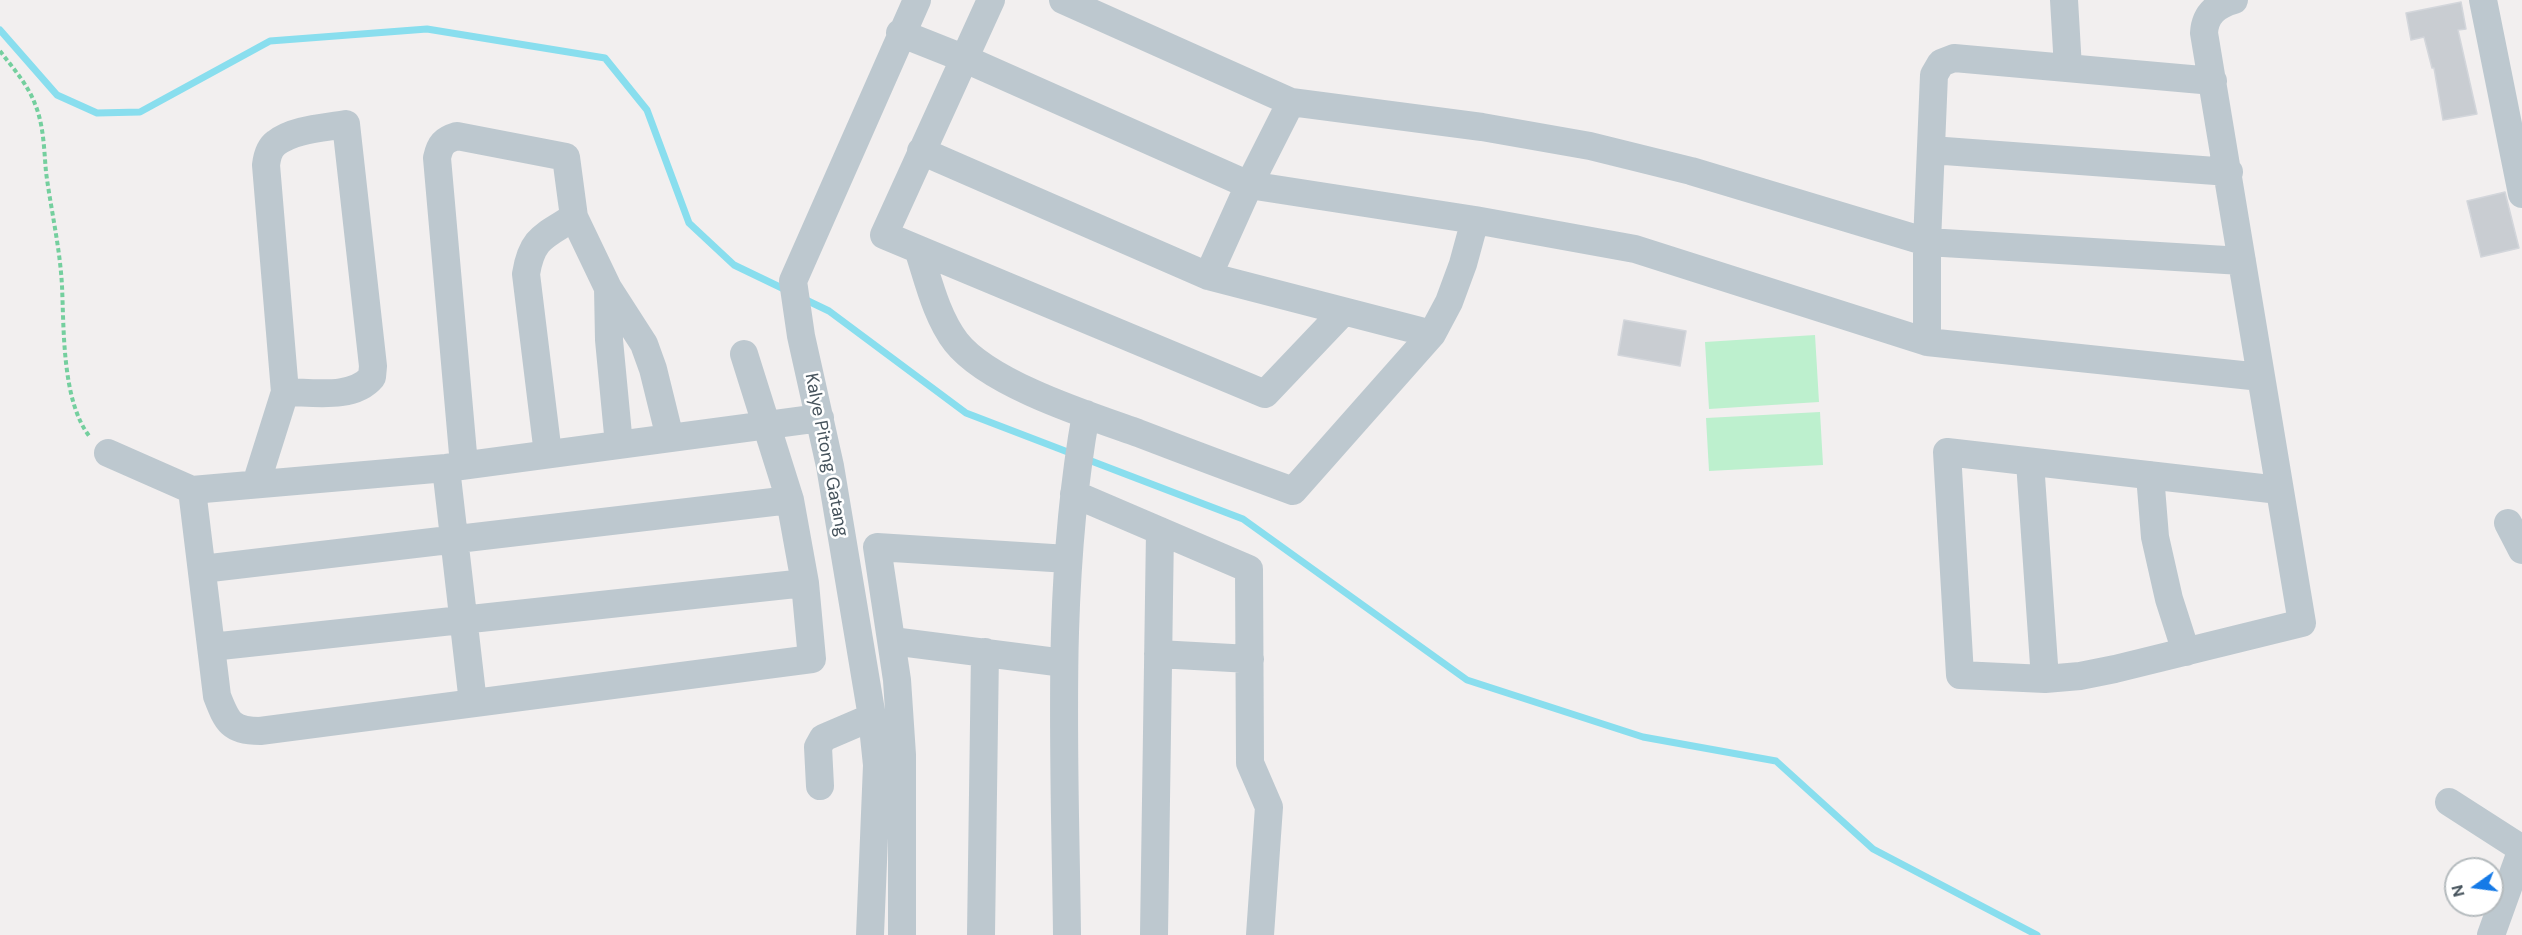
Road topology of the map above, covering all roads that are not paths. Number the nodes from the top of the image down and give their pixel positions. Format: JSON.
{"nodes":[{"id":1,"x":917,"y":0,"type":"edge"},
{"id":2,"x":991,"y":0,"type":"edge"},
{"id":3,"x":1063,"y":0,"type":"edge"},
{"id":4,"x":2064,"y":0,"type":"edge"},
{"id":5,"x":2234,"y":0,"type":"edge"},
{"id":6,"x":2483,"y":0,"type":"edge"},
{"id":7,"x":900,"y":33,"type":"junction"},
{"id":8,"x":963,"y":58,"type":"junction"},
{"id":9,"x":2068,"y":68,"type":"junction"},
{"id":10,"x":2213,"y":81,"type":"junction"},
{"id":11,"x":1291,"y":102,"type":"junction"},
{"id":12,"x":1931,"y":150,"type":"junction"},
{"id":13,"x":921,"y":151,"type":"junction"},
{"id":14,"x":2229,"y":172,"type":"junction"},
{"id":15,"x":1250,"y":184,"type":"junction"},
{"id":16,"x":2522,"y":194,"type":"edge"},
{"id":17,"x":574,"y":217,"type":"junction"},
{"id":18,"x":1475,"y":220,"type":"junction"},
{"id":19,"x":1927,"y":242,"type":"junction"},
{"id":20,"x":918,"y":249,"type":"junction"},
{"id":21,"x":2242,"y":261,"type":"junction"},
{"id":22,"x":1208,"y":276,"type":"junction"},
{"id":23,"x":608,"y":288,"type":"junction"},
{"id":24,"x":1343,"y":312,"type":"junction"},
{"id":25,"x":1431,"y":334,"type":"junction"},
{"id":26,"x":1927,"y":342,"type":"junction"},
{"id":27,"x":744,"y":354,"type":"dead end"},
{"id":28,"x":2261,"y":377,"type":"junction"},
{"id":29,"x":285,"y":392,"type":"junction"},
{"id":30,"x":820,"y":418,"type":"junction"},
{"id":31,"x":768,"y":425,"type":"junction"},
{"id":32,"x":1084,"y":426,"type":"junction"},
{"id":33,"x":670,"y":438,"type":"junction"},
{"id":34,"x":619,"y":445,"type":"junction"},
{"id":35,"x":108,"y":453,"type":"road end"},
{"id":36,"x":548,"y":454,"type":"junction"},
{"id":37,"x":2030,"y":462,"type":"junction"},
{"id":38,"x":455,"y":466,"type":"junction"},
{"id":39,"x":2150,"y":476,"type":"junction"},
{"id":40,"x":256,"y":484,"type":"junction"},
{"id":41,"x":192,"y":490,"type":"junction"},
{"id":42,"x":2279,"y":490,"type":"junction"},
{"id":43,"x":1074,"y":494,"type":"junction"},
{"id":44,"x":790,"y":500,"type":"junction"},
{"id":45,"x":2508,"y":523,"type":"dead end"},
{"id":46,"x":1160,"y":531,"type":"junction"},
{"id":47,"x":454,"y":539,"type":"junction"},
{"id":48,"x":2522,"y":550,"type":"edge"},
{"id":49,"x":1068,"y":559,"type":"junction"},
{"id":50,"x":202,"y":569,"type":"junction"},
{"id":51,"x":805,"y":584,"type":"junction"},
{"id":52,"x":463,"y":620,"type":"junction"},
{"id":53,"x":892,"y":641,"type":"junction"},
{"id":54,"x":211,"y":647,"type":"junction"},
{"id":55,"x":985,"y":652,"type":"junction"},
{"id":56,"x":2186,"y":652,"type":"junction"},
{"id":57,"x":1158,"y":654,"type":"junction"},
{"id":58,"x":1250,"y":659,"type":"junction"},
{"id":59,"x":1064,"y":663,"type":"junction"},
{"id":60,"x":2045,"y":679,"type":"junction"},
{"id":61,"x":473,"y":703,"type":"junction"},
{"id":62,"x":872,"y":717,"type":"junction"},
{"id":63,"x":820,"y":786,"type":"dead end"},
{"id":64,"x":2449,"y":802,"type":"dead end"},
{"id":65,"x":2522,"y":849,"type":"edge"},
{"id":66,"x":870,"y":935,"type":"edge"},
{"id":67,"x":902,"y":935,"type":"edge"},
{"id":68,"x":981,"y":935,"type":"edge"},
{"id":69,"x":1067,"y":935,"type":"edge"},
{"id":70,"x":1154,"y":935,"type":"edge"},
{"id":71,"x":1260,"y":935,"type":"edge"},
{"id":72,"x":2491,"y":935,"type":"edge"}],
"edges":[{"from":1,"to":7,"type":"street","name":"Kalye Pitong Gatang"},
{"from":2,"to":8,"type":"street"},
{"from":3,"to":11,"type":"street"},
{"from":4,"to":9,"type":"street"},
{"from":5,"to":10,"type":"street"},
{"from":6,"to":16,"type":"street"},
{"from":7,"to":8,"type":"street"},
{"from":7,"to":30,"type":"street","name":"Kalye Pitong Gatang"},
{"from":8,"to":13,"type":"street"},
{"from":8,"to":15,"type":"street"},
{"from":9,"to":10,"type":"street"},
{"from":9,"to":12,"type":"street"},
{"from":10,"to":14,"type":"street"},
{"from":11,"to":15,"type":"street"},
{"from":11,"to":19,"type":"street"},
{"from":12,"to":14,"type":"street"},
{"from":12,"to":19,"type":"street"},
{"from":13,"to":20,"type":"street"},
{"from":13,"to":22,"type":"street"},
{"from":14,"to":21,"type":"street"},
{"from":15,"to":18,"type":"street"},
{"from":15,"to":22,"type":"street"},
{"from":17,"to":23,"type":"street"},
{"from":17,"to":36,"type":"street"},
{"from":17,"to":38,"type":"street"},
{"from":18,"to":25,"type":"street"},
{"from":18,"to":26,"type":"street"},
{"from":19,"to":21,"type":"street"},
{"from":19,"to":26,"type":"street"},
{"from":20,"to":24,"type":"street"},
{"from":20,"to":32,"type":"street"},
{"from":21,"to":28,"type":"street"},
{"from":22,"to":24,"type":"street"},
{"from":23,"to":33,"type":"street"},
{"from":23,"to":34,"type":"street"},
{"from":24,"to":25,"type":"street"},
{"from":25,"to":32,"type":"street"},
{"from":26,"to":28,"type":"street"},
{"from":27,"to":31,"type":"street"},
{"from":28,"to":42,"type":"street"},
{"from":29,"to":29,"type":"street"},
{"from":29,"to":40,"type":"street"},
{"from":30,"to":31,"type":"street"},
{"from":30,"to":62,"type":"street","name":"Kalye Pitong Gatang"},
{"from":31,"to":33,"type":"street"},
{"from":31,"to":44,"type":"street"},
{"from":32,"to":43,"type":"street"},
{"from":33,"to":34,"type":"street"},
{"from":34,"to":36,"type":"street"},
{"from":35,"to":41,"type":"street"},
{"from":36,"to":38,"type":"street"},
{"from":37,"to":39,"type":"street"},
{"from":37,"to":60,"type":"street"},
{"from":37,"to":60,"type":"street"},
{"from":38,"to":40,"type":"street"},
{"from":38,"to":47,"type":"street"},
{"from":39,"to":42,"type":"street"},
{"from":39,"to":56,"type":"street"},
{"from":40,"to":41,"type":"street"},
{"from":41,"to":50,"type":"street"},
{"from":42,"to":56,"type":"street"},
{"from":43,"to":46,"type":"street"},
{"from":43,"to":49,"type":"street"},
{"from":44,"to":47,"type":"street"},
{"from":44,"to":51,"type":"street"},
{"from":45,"to":48,"type":"street"},
{"from":46,"to":57,"type":"street"},
{"from":46,"to":58,"type":"street"},
{"from":47,"to":50,"type":"street"},
{"from":47,"to":52,"type":"street"},
{"from":49,"to":53,"type":"street"},
{"from":49,"to":59,"type":"street"},
{"from":50,"to":54,"type":"street"},
{"from":51,"to":52,"type":"street"},
{"from":51,"to":61,"type":"street"},
{"from":52,"to":54,"type":"street"},
{"from":52,"to":61,"type":"street"},
{"from":53,"to":55,"type":"street"},
{"from":53,"to":67,"type":"street"},
{"from":54,"to":61,"type":"street"},
{"from":55,"to":59,"type":"street"},
{"from":55,"to":68,"type":"street"},
{"from":56,"to":60,"type":"street"},
{"from":57,"to":58,"type":"street"},
{"from":57,"to":70,"type":"street"},
{"from":58,"to":71,"type":"street"},
{"from":59,"to":69,"type":"street"},
{"from":62,"to":63,"type":"street"},
{"from":62,"to":66,"type":"street","name":"Kalye Pitong Gatang"},
{"from":64,"to":65,"type":"street"},
{"from":65,"to":72,"type":"street"}]}
